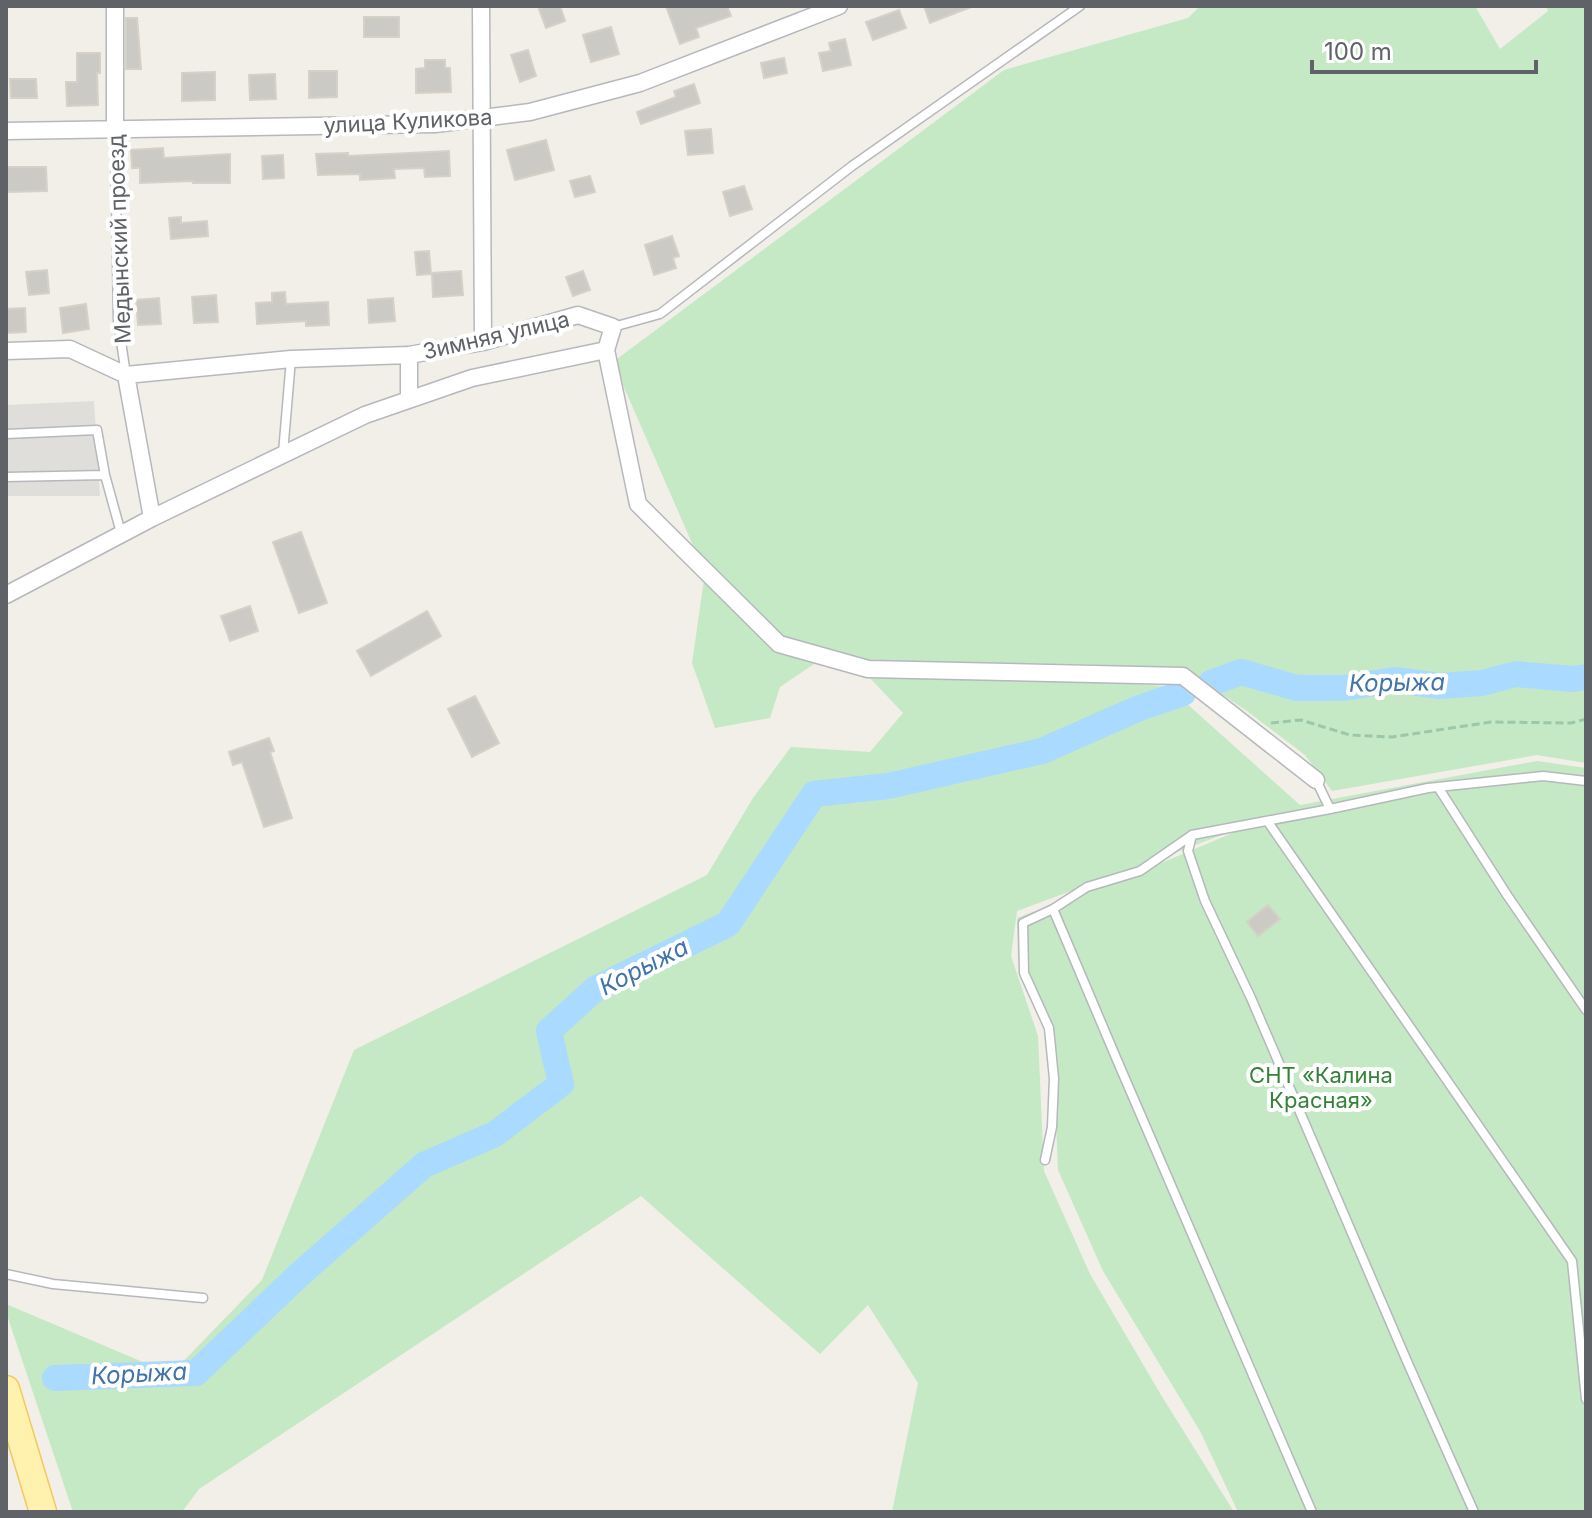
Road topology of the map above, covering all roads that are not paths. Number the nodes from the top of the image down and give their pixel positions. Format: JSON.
{"nodes":[{"id":1,"x":115,"y":6,"type":"edge"},
{"id":2,"x":481,"y":6,"type":"edge"},
{"id":3,"x":839,"y":6,"type":"edge"},
{"id":4,"x":1080,"y":6,"type":"edge"},
{"id":5,"x":483,"y":118,"type":"junction"},
{"id":6,"x":115,"y":129,"type":"junction"},
{"id":7,"x":6,"y":131,"type":"edge"},
{"id":8,"x":613,"y":327,"type":"junction"},
{"id":9,"x":483,"y":342,"type":"junction"},
{"id":10,"x":606,"y":350,"type":"junction"},
{"id":11,"x":6,"y":351,"type":"edge"},
{"id":12,"x":409,"y":355,"type":"junction"},
{"id":13,"x":291,"y":359,"type":"junction"},
{"id":14,"x":126,"y":375,"type":"junction"},
{"id":15,"x":409,"y":399,"type":"junction"},
{"id":16,"x":6,"y":434,"type":"edge"},
{"id":17,"x":283,"y":453,"type":"junction"},
{"id":18,"x":105,"y":475,"type":"junction"},
{"id":19,"x":6,"y":477,"type":"edge"},
{"id":20,"x":152,"y":518,"type":"junction"},
{"id":21,"x":121,"y":534,"type":"junction"},
{"id":22,"x":6,"y":595,"type":"edge"},
{"id":23,"x":1316,"y":780,"type":"joint"},
{"id":24,"x":1586,"y":781,"type":"edge"},
{"id":25,"x":1438,"y":787,"type":"junction"},
{"id":26,"x":1330,"y":809,"type":"junction"},
{"id":27,"x":1268,"y":822,"type":"junction"},
{"id":28,"x":1192,"y":835,"type":"junction"},
{"id":29,"x":1053,"y":909,"type":"junction"},
{"id":30,"x":1586,"y":1010,"type":"edge"},
{"id":31,"x":1045,"y":1160,"type":"dead end"},
{"id":32,"x":6,"y":1274,"type":"edge"},
{"id":33,"x":203,"y":1298,"type":"dead end"},
{"id":34,"x":6,"y":1389,"type":"edge"},
{"id":35,"x":1586,"y":1399,"type":"edge"},
{"id":36,"x":43,"y":1512,"type":"edge"},
{"id":37,"x":1312,"y":1512,"type":"edge"},
{"id":38,"x":1474,"y":1512,"type":"edge"}],
"edges":[{"from":1,"to":6,"type":"street","name":"Медынский проезд"},
{"from":2,"to":5,"type":"street"},
{"from":3,"to":5,"type":"street","name":"улица Куликова"},
{"from":4,"to":8,"type":"lane"},
{"from":5,"to":6,"type":"street","name":"улица Куликова"},
{"from":5,"to":9,"type":"street"},
{"from":6,"to":7,"type":"street","name":"улица Куликова"},
{"from":6,"to":14,"type":"lane","name":"Медынский проезд"},
{"from":8,"to":9,"type":"street","name":"Зимняя улица"},
{"from":8,"to":10,"type":"street"},
{"from":9,"to":12,"type":"street","name":"Зимняя улица"},
{"from":10,"to":15,"type":"street"},
{"from":10,"to":23,"type":"street"},
{"from":11,"to":14,"type":"street"},
{"from":12,"to":13,"type":"street","name":"Зимняя улица"},
{"from":12,"to":15,"type":"street"},
{"from":13,"to":14,"type":"street","name":"Зимняя улица"},
{"from":13,"to":17,"type":"lane"},
{"from":14,"to":20,"type":"street","name":"Медынский проезд"},
{"from":15,"to":17,"type":"street"},
{"from":16,"to":18,"type":"lane"},
{"from":17,"to":20,"type":"street"},
{"from":18,"to":19,"type":"lane"},
{"from":18,"to":21,"type":"lane"},
{"from":20,"to":21,"type":"street"},
{"from":21,"to":22,"type":"street"},
{"from":23,"to":26,"type":"lane"},
{"from":24,"to":25,"type":"lane"},
{"from":25,"to":26,"type":"lane"},
{"from":25,"to":30,"type":"lane"},
{"from":26,"to":27,"type":"lane"},
{"from":27,"to":28,"type":"lane"},
{"from":27,"to":35,"type":"lane"},
{"from":28,"to":29,"type":"lane"},
{"from":28,"to":38,"type":"lane"},
{"from":29,"to":31,"type":"lane"},
{"from":29,"to":37,"type":"lane"},
{"from":32,"to":33,"type":"lane"},
{"from":34,"to":36,"type":"main road"}]}
